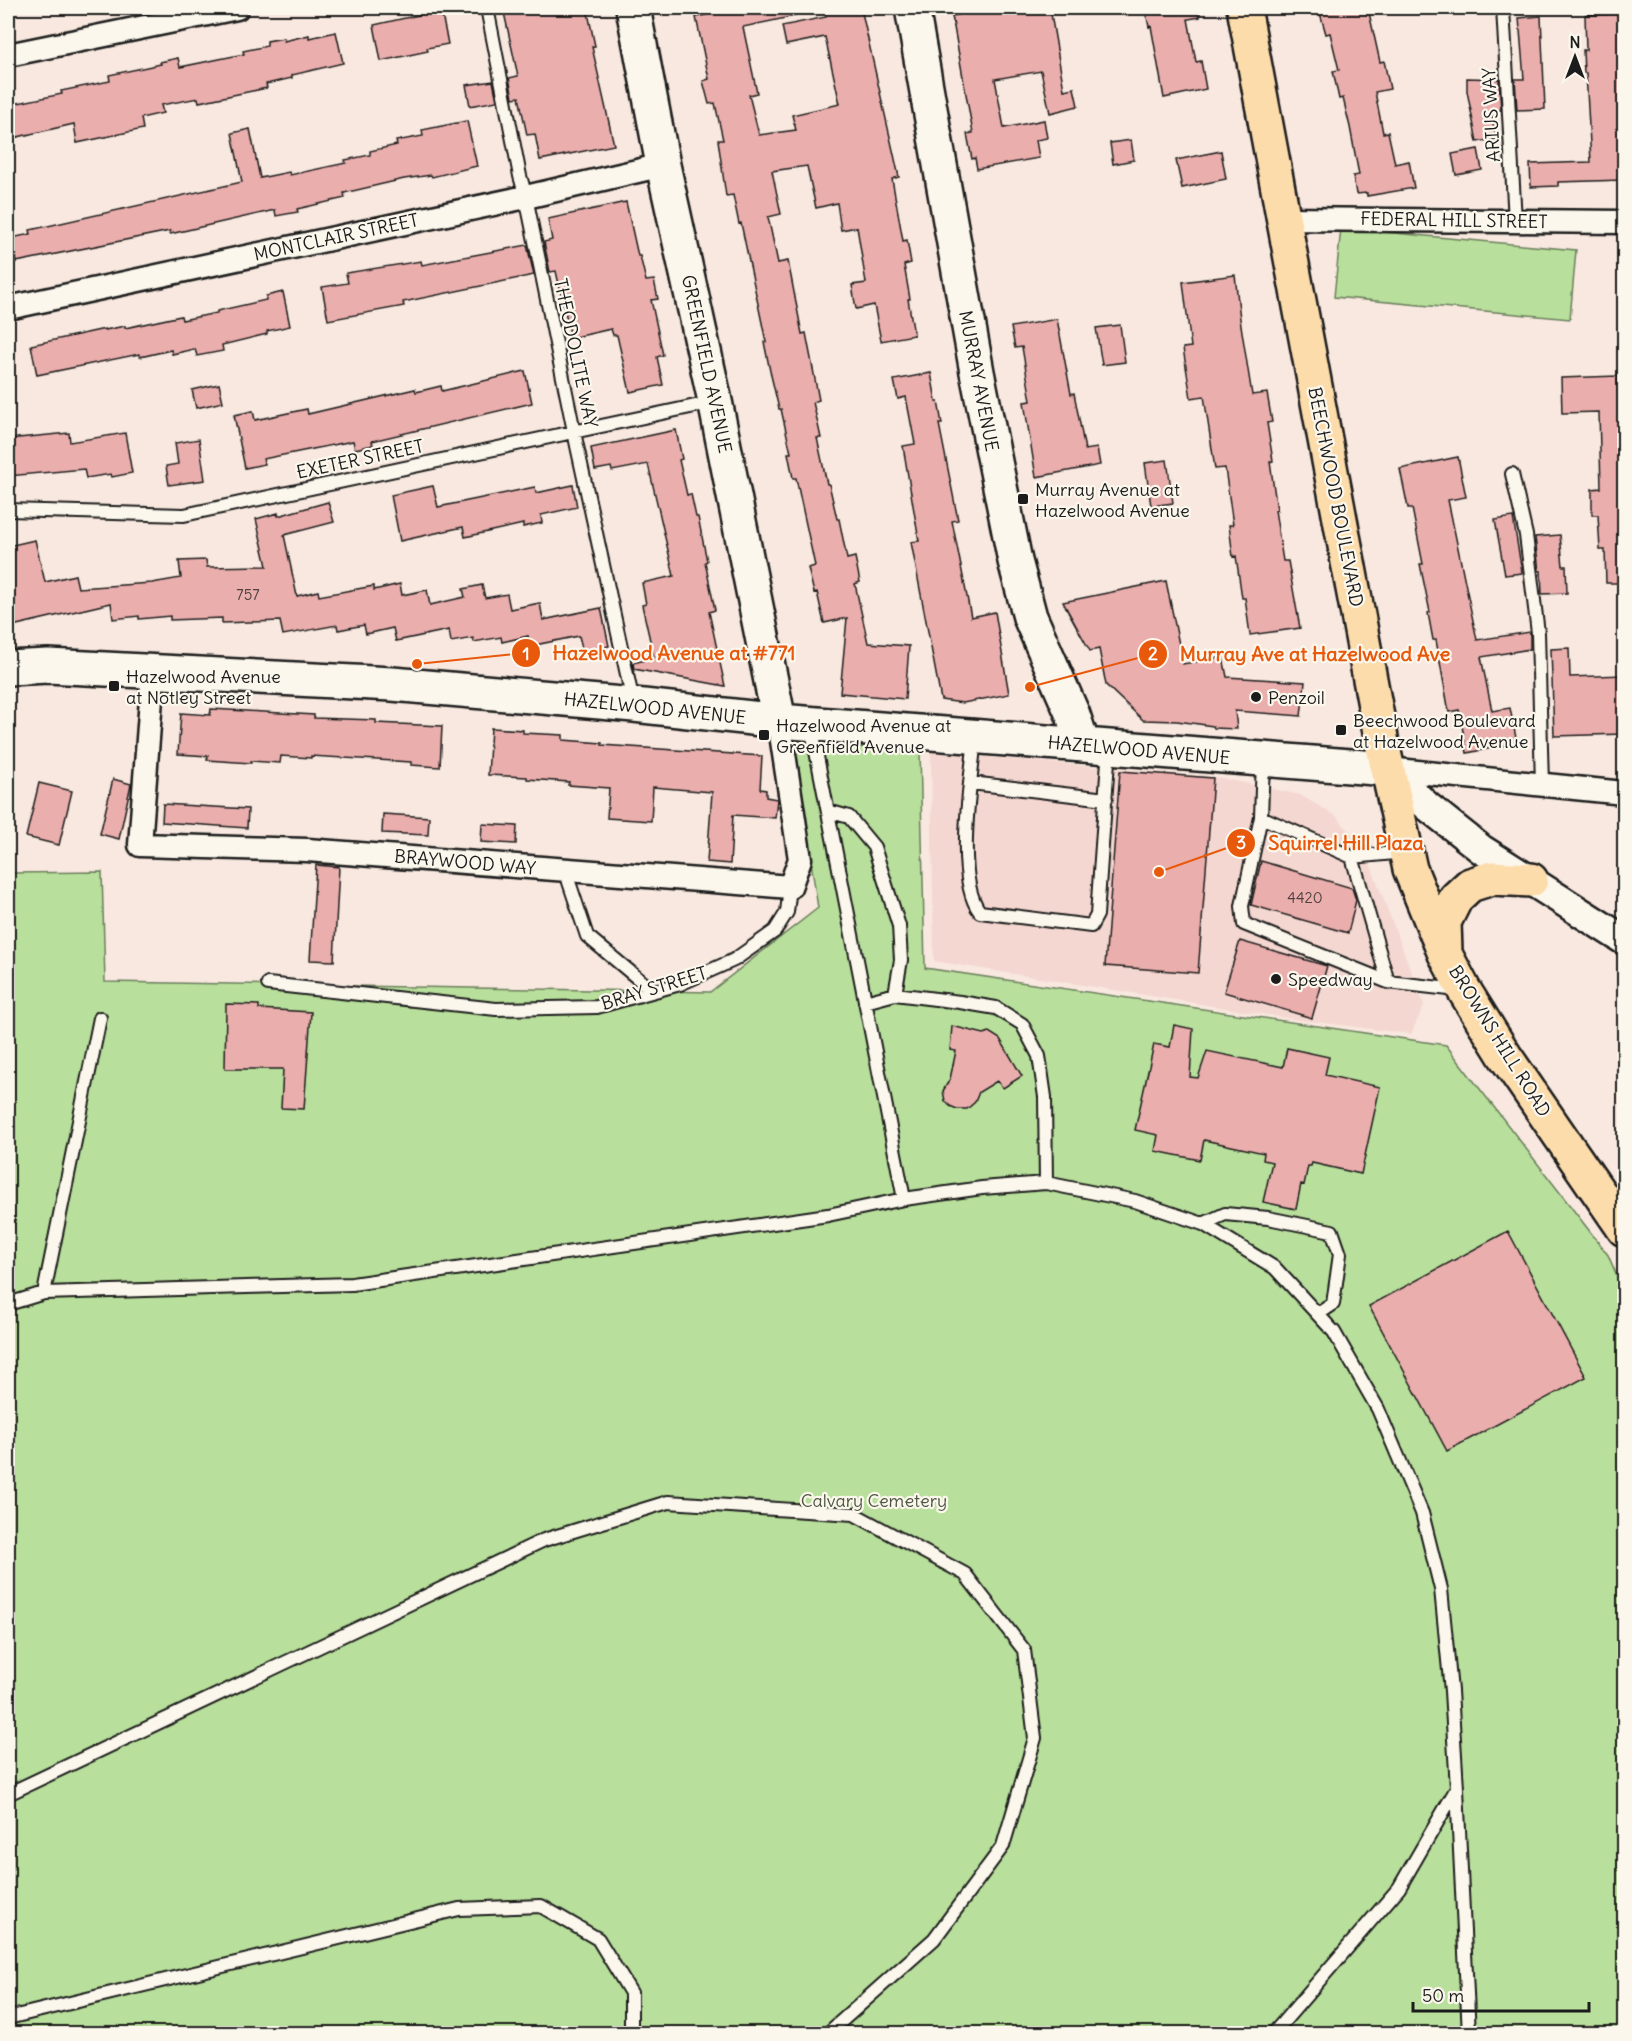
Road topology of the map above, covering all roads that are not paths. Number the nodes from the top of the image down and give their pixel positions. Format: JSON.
{"nodes":[{"id":1,"x":237,"y":8,"type":"edge"},
{"id":2,"x":487,"y":8,"type":"edge"},
{"id":3,"x":633,"y":8,"type":"edge"},
{"id":4,"x":912,"y":8,"type":"edge"},
{"id":5,"x":1244,"y":8,"type":"edge"},
{"id":6,"x":1503,"y":8,"type":"edge"},
{"id":7,"x":8,"y":55,"type":"edge"},
{"id":8,"x":663,"y":165,"type":"junction"},
{"id":9,"x":526,"y":197,"type":"junction"},
{"id":10,"x":1283,"y":219,"type":"junction"},
{"id":11,"x":1515,"y":221,"type":"junction"},
{"id":12,"x":1624,"y":222,"type":"edge"},
{"id":13,"x":8,"y":308,"type":"edge"},
{"id":14,"x":716,"y":401,"type":"junction"},
{"id":15,"x":574,"y":432,"type":"junction"},
{"id":16,"x":1512,"y":474,"type":"dead end"},
{"id":17,"x":8,"y":510,"type":"edge"},
{"id":18,"x":8,"y":669,"type":"edge"},
{"id":19,"x":153,"y":672,"type":"junction"},
{"id":20,"x":634,"y":705,"type":"junction"},
{"id":21,"x":795,"y":722,"type":"junction"},
{"id":22,"x":975,"y":737,"type":"junction"},
{"id":23,"x":1096,"y":746,"type":"junction"},
{"id":24,"x":1263,"y":760,"type":"junction"},
{"id":25,"x":1388,"y":769,"type":"junction"},
{"id":26,"x":971,"y":783,"type":"junction"},
{"id":27,"x":1542,"y":785,"type":"junction"},
{"id":28,"x":1624,"y":793,"type":"edge"},
{"id":29,"x":1106,"y":799,"type":"junction"},
{"id":30,"x":828,"y":812,"type":"junction"},
{"id":31,"x":1261,"y":817,"type":"junction"},
{"id":32,"x":1406,"y":852,"type":"junction"},
{"id":33,"x":1352,"y":857,"type":"junction"},
{"id":34,"x":565,"y":870,"type":"junction"},
{"id":35,"x":1531,"y":880,"type":"junction"},
{"id":36,"x":790,"y":887,"type":"junction"},
{"id":37,"x":1624,"y":940,"type":"edge"},
{"id":38,"x":1445,"y":954,"type":"junction"},
{"id":39,"x":1388,"y":982,"type":"junction"},
{"id":40,"x":268,"y":984,"type":"dead end"},
{"id":41,"x":1464,"y":990,"type":"junction"},
{"id":42,"x":653,"y":991,"type":"junction"},
{"id":43,"x":895,"y":994,"type":"junction"},
{"id":44,"x":866,"y":1002,"type":"junction"},
{"id":45,"x":100,"y":1018,"type":"dead end"},
{"id":46,"x":1046,"y":1183,"type":"junction"},
{"id":47,"x":904,"y":1199,"type":"junction"},
{"id":48,"x":1203,"y":1224,"type":"junction"},
{"id":49,"x":1624,"y":1229,"type":"edge"},
{"id":50,"x":44,"y":1293,"type":"junction"},
{"id":51,"x":8,"y":1304,"type":"edge"},
{"id":52,"x":1318,"y":1314,"type":"junction"},
{"id":53,"x":1457,"y":1788,"type":"junction"},
{"id":54,"x":8,"y":1794,"type":"edge"},
{"id":55,"x":8,"y":2018,"type":"edge"},
{"id":56,"x":631,"y":2034,"type":"edge"},
{"id":57,"x":827,"y":2034,"type":"edge"},
{"id":58,"x":1273,"y":2034,"type":"edge"},
{"id":59,"x":1469,"y":2034,"type":"edge"}],
"edges":[{"from":1,"to":7,"type":"street"},
{"from":2,"to":9,"type":"lane","name":"THEODOLITE WAY"},
{"from":3,"to":8,"type":"main road","name":"GREENFIELD AVENUE"},
{"from":4,"to":23,"type":"main road","name":"MURRAY AVENUE"},
{"from":5,"to":10,"type":"main road","name":"BEECHWOOD BOULEVARD"},
{"from":6,"to":11,"type":"lane","name":"ARIUS WAY"},
{"from":8,"to":9,"type":"street","name":"MONTCLAIR STREET"},
{"from":8,"to":14,"type":"main road","name":"GREENFIELD AVENUE"},
{"from":9,"to":13,"type":"street","name":"MONTCLAIR STREET"},
{"from":9,"to":15,"type":"lane","name":"THEODOLITE WAY"},
{"from":10,"to":11,"type":"street","name":"FEDERAL HILL STREET"},
{"from":10,"to":25,"type":"main road","name":"BEECHWOOD BOULEVARD"},
{"from":11,"to":12,"type":"street","name":"FEDERAL HILL STREET"},
{"from":14,"to":15,"type":"lane","name":"EXETER STREET"},
{"from":14,"to":21,"type":"main road","name":"GREENFIELD AVENUE"},
{"from":15,"to":17,"type":"lane","name":"EXETER STREET"},
{"from":15,"to":20,"type":"lane","name":"THEODOLITE WAY"},
{"from":16,"to":27,"type":"lane"},
{"from":18,"to":19,"type":"main road","name":"HAZELWOOD AVENUE"},
{"from":19,"to":20,"type":"main road","name":"HAZELWOOD AVENUE"},
{"from":19,"to":34,"type":"street","name":"BRAYWOOD WAY"},
{"from":20,"to":21,"type":"main road","name":"HAZELWOOD AVENUE"},
{"from":21,"to":22,"type":"main road","name":"HAZELWOOD AVENUE"},
{"from":21,"to":30,"type":"lane"},
{"from":21,"to":36,"type":"street","name":"BRAY STREET"},
{"from":22,"to":23,"type":"main road","name":"HAZELWOOD AVENUE"},
{"from":22,"to":26,"type":"lane"},
{"from":23,"to":24,"type":"main road","name":"HAZELWOOD AVENUE"},
{"from":23,"to":29,"type":"lane"},
{"from":24,"to":25,"type":"main road","name":"HAZELWOOD AVENUE"},
{"from":24,"to":31,"type":"lane"},
{"from":25,"to":27,"type":"street","name":"HAZELWOOD AVENUE"},
{"from":25,"to":32,"type":"main road","name":"BROWNS HILL ROAD"},
{"from":25,"to":35,"type":"street"},
{"from":26,"to":29,"type":"lane"},
{"from":26,"to":29,"type":"lane"},
{"from":27,"to":28,"type":"street","name":"HAZELWOOD AVENUE"},
{"from":30,"to":43,"type":"lane"},
{"from":30,"to":44,"type":"lane"},
{"from":31,"to":33,"type":"lane"},
{"from":31,"to":39,"type":"lane"},
{"from":32,"to":33,"type":"lane"},
{"from":32,"to":38,"type":"main road","name":"BROWNS HILL ROAD"},
{"from":33,"to":39,"type":"lane"},
{"from":34,"to":36,"type":"street","name":"BRAYWOOD WAY"},
{"from":34,"to":42,"type":"lane"},
{"from":35,"to":37,"type":"street"},
{"from":35,"to":38,"type":"main road"},
{"from":36,"to":42,"type":"lane","name":"BRAY STREET"},
{"from":38,"to":41,"type":"main road","name":"BROWNS HILL ROAD"},
{"from":39,"to":41,"type":"lane"},
{"from":40,"to":42,"type":"lane","name":"BRAY STREET"},
{"from":41,"to":49,"type":"main road","name":"BROWNS HILL ROAD"},
{"from":43,"to":44,"type":"lane"},
{"from":43,"to":46,"type":"lane"},
{"from":44,"to":47,"type":"lane"},
{"from":45,"to":50,"type":"lane"},
{"from":46,"to":47,"type":"lane"},
{"from":46,"to":48,"type":"lane"},
{"from":47,"to":50,"type":"lane"},
{"from":48,"to":52,"type":"lane"},
{"from":48,"to":52,"type":"lane"},
{"from":50,"to":51,"type":"lane"},
{"from":52,"to":53,"type":"lane"},
{"from":53,"to":58,"type":"lane"},
{"from":53,"to":59,"type":"lane"},
{"from":54,"to":57,"type":"lane"},
{"from":55,"to":56,"type":"lane"}]}
